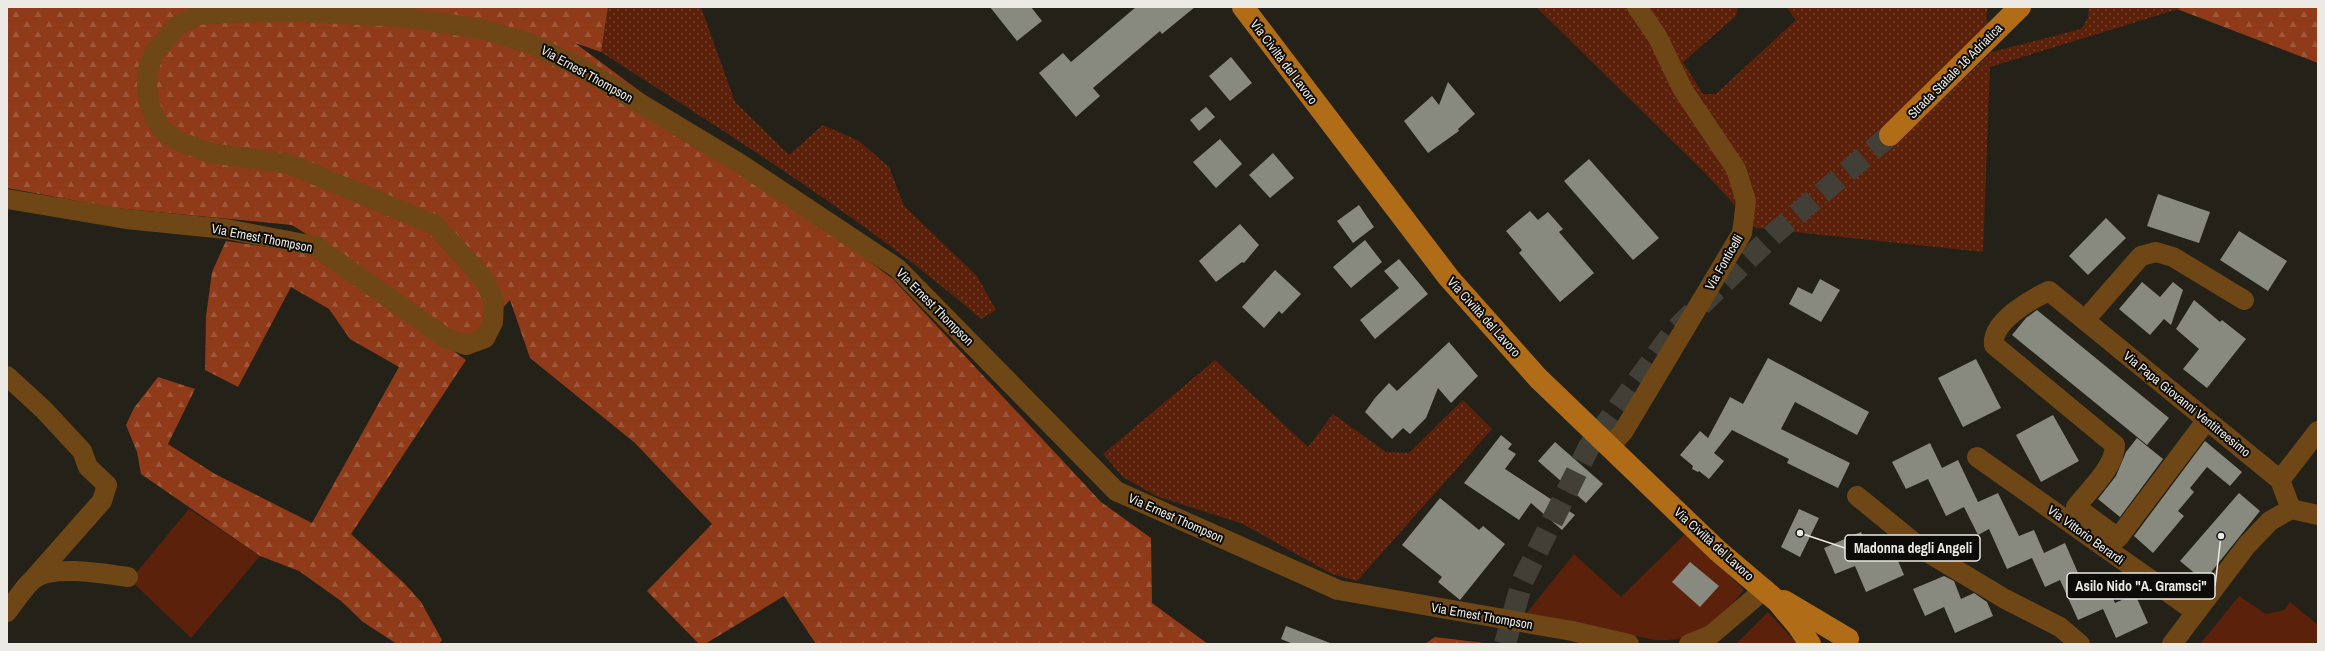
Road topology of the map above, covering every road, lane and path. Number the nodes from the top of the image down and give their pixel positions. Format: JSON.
{"nodes":[{"id":1,"x":1243,"y":7,"type":"edge"},
{"id":2,"x":1637,"y":7,"type":"edge"},
{"id":3,"x":2020,"y":7,"type":"edge"},
{"id":4,"x":1890,"y":135,"type":"tunnel mouth"},
{"id":5,"x":7,"y":199,"type":"edge"},
{"id":6,"x":2244,"y":300,"type":"dead end"},
{"id":7,"x":2085,"y":320,"type":"junction"},
{"id":8,"x":7,"y":376,"type":"edge"},
{"id":9,"x":2206,"y":421,"type":"junction"},
{"id":10,"x":2318,"y":431,"type":"edge"},
{"id":11,"x":1609,"y":447,"type":"junction"},
{"id":12,"x":1977,"y":456,"type":"dead end"},
{"id":13,"x":2280,"y":480,"type":"junction"},
{"id":14,"x":1857,"y":496,"type":"dead end"},
{"id":15,"x":2291,"y":509,"type":"junction"},
{"id":16,"x":2318,"y":516,"type":"edge"},
{"id":17,"x":36,"y":577,"type":"junction"},
{"id":18,"x":128,"y":577,"type":"dead end"},
{"id":19,"x":1766,"y":589,"type":"junction"},
{"id":20,"x":7,"y":612,"type":"edge"},
{"id":21,"x":2196,"y":612,"type":"junction"},
{"id":22,"x":1846,"y":642,"type":"edge"},
{"id":23,"x":1630,"y":644,"type":"edge"},
{"id":24,"x":1689,"y":644,"type":"edge"},
{"id":25,"x":1810,"y":644,"type":"edge"},
{"id":26,"x":2080,"y":644,"type":"edge"},
{"id":27,"x":2172,"y":644,"type":"edge"}],
"edges":[{"from":1,"to":11,"type":"main road","name":"Via Civiltà del Lavoro"},
{"from":2,"to":11,"type":"street","name":"Via Fonticelli"},
{"from":3,"to":4,"type":"main road","name":"Strada Statale 16 Adriatica"},
{"from":5,"to":23,"type":"street","name":"Via Ernest Thompson"},
{"from":6,"to":7,"type":"street"},
{"from":7,"to":9,"type":"street","name":"Via Papa Giovanni Ventitreesimo"},
{"from":7,"to":9,"type":"street","name":"Via Papa Giovanni Ventitreesimo"},
{"from":8,"to":17,"type":"street"},
{"from":9,"to":13,"type":"street","name":"Via Papa Giovanni Ventitreesimo"},
{"from":10,"to":13,"type":"street"},
{"from":11,"to":19,"type":"main road","name":"Via Civiltà del Lavoro"},
{"from":12,"to":21,"type":"street","name":"Via Vittorio Berardi"},
{"from":13,"to":15,"type":"street"},
{"from":14,"to":26,"type":"street"},
{"from":15,"to":16,"type":"street"},
{"from":15,"to":21,"type":"street"},
{"from":17,"to":18,"type":"street"},
{"from":17,"to":20,"type":"street"},
{"from":19,"to":22,"type":"main road","name":"Via Civiltà del Lavoro"},
{"from":19,"to":24,"type":"street"},
{"from":19,"to":25,"type":"main road","name":"Via Civiltà del Lavoro"},
{"from":21,"to":27,"type":"street"}]}
